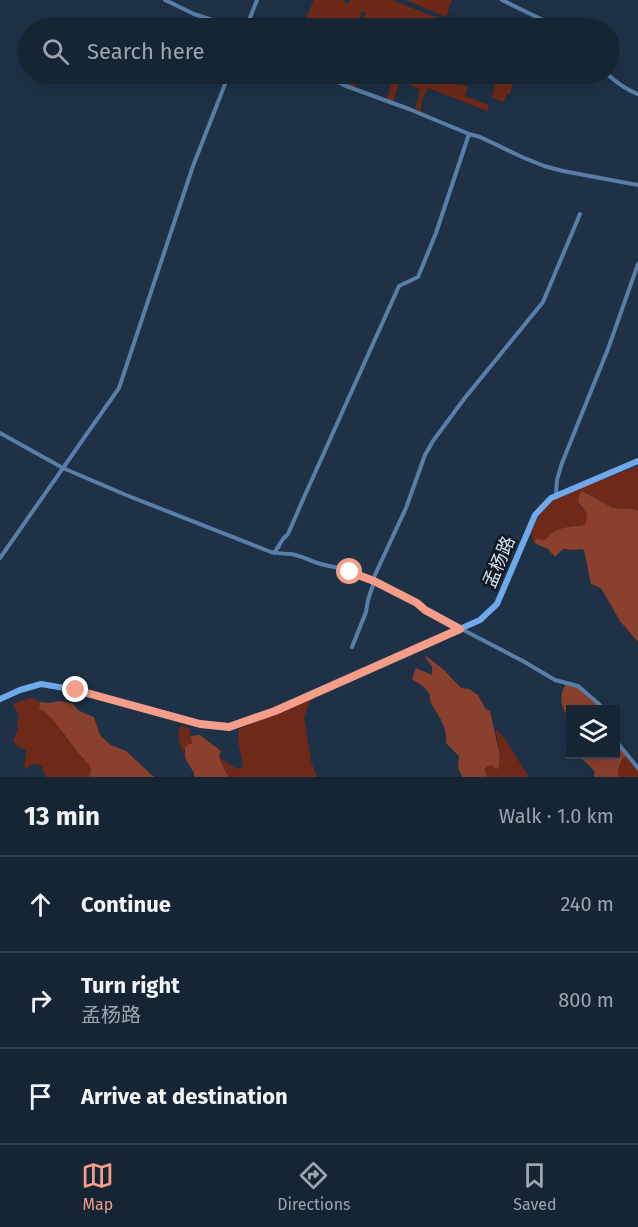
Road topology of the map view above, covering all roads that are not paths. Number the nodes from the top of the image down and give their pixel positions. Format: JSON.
{"nodes":[{"id":1,"x":165,"y":0,"type":"edge"},
{"id":2,"x":257,"y":0,"type":"edge"},
{"id":3,"x":502,"y":0,"type":"edge"},
{"id":4,"x":204,"y":18,"type":"edge"},
{"id":5,"x":250,"y":18,"type":"edge"},
{"id":6,"x":539,"y":18,"type":"edge"},
{"id":7,"x":225,"y":84,"type":"edge"},
{"id":8,"x":342,"y":84,"type":"edge"},
{"id":9,"x":618,"y":84,"type":"edge"},
{"id":10,"x":638,"y":94,"type":"edge"},
{"id":11,"x":469,"y":134,"type":"junction"},
{"id":12,"x":638,"y":185,"type":"edge"},
{"id":13,"x":580,"y":214,"type":"dead end"},
{"id":14,"x":638,"y":264,"type":"edge"},
{"id":15,"x":0,"y":433,"type":"edge"},
{"id":16,"x":638,"y":460,"type":"edge"},
{"id":17,"x":63,"y":468,"type":"junction"},
{"id":18,"x":556,"y":495,"type":"junction"},
{"id":19,"x":279,"y":546,"type":"dead end"},
{"id":20,"x":274,"y":553,"type":"junction"},
{"id":21,"x":0,"y":558,"type":"edge"},
{"id":22,"x":374,"y":581,"type":"junction"},
{"id":23,"x":460,"y":629,"type":"junction"},
{"id":24,"x":352,"y":647,"type":"dead end"},
{"id":25,"x":0,"y":699,"type":"edge"},
{"id":26,"x":600,"y":705,"type":"edge"},
{"id":27,"x":620,"y":747,"type":"edge"},
{"id":28,"x":638,"y":768,"type":"edge"}],
"edges":[{"from":1,"to":4,"type":"street"},
{"from":2,"to":5,"type":"street"},
{"from":3,"to":6,"type":"street"},
{"from":7,"to":17,"type":"street"},
{"from":8,"to":11,"type":"street"},
{"from":9,"to":10,"type":"street"},
{"from":11,"to":12,"type":"street"},
{"from":11,"to":20,"type":"street"},
{"from":13,"to":22,"type":"street"},
{"from":14,"to":18,"type":"street"},
{"from":15,"to":17,"type":"street"},
{"from":16,"to":18,"type":"main road","name":"孟杨路"},
{"from":17,"to":20,"type":"street"},
{"from":17,"to":21,"type":"street"},
{"from":18,"to":23,"type":"main road","name":"孟杨路"},
{"from":19,"to":20,"type":"street"},
{"from":20,"to":22,"type":"street"},
{"from":22,"to":23,"type":"street"},
{"from":22,"to":24,"type":"street"},
{"from":23,"to":25,"type":"main road","name":"孟杨路"},
{"from":23,"to":26,"type":"street"},
{"from":27,"to":28,"type":"street"}]}
